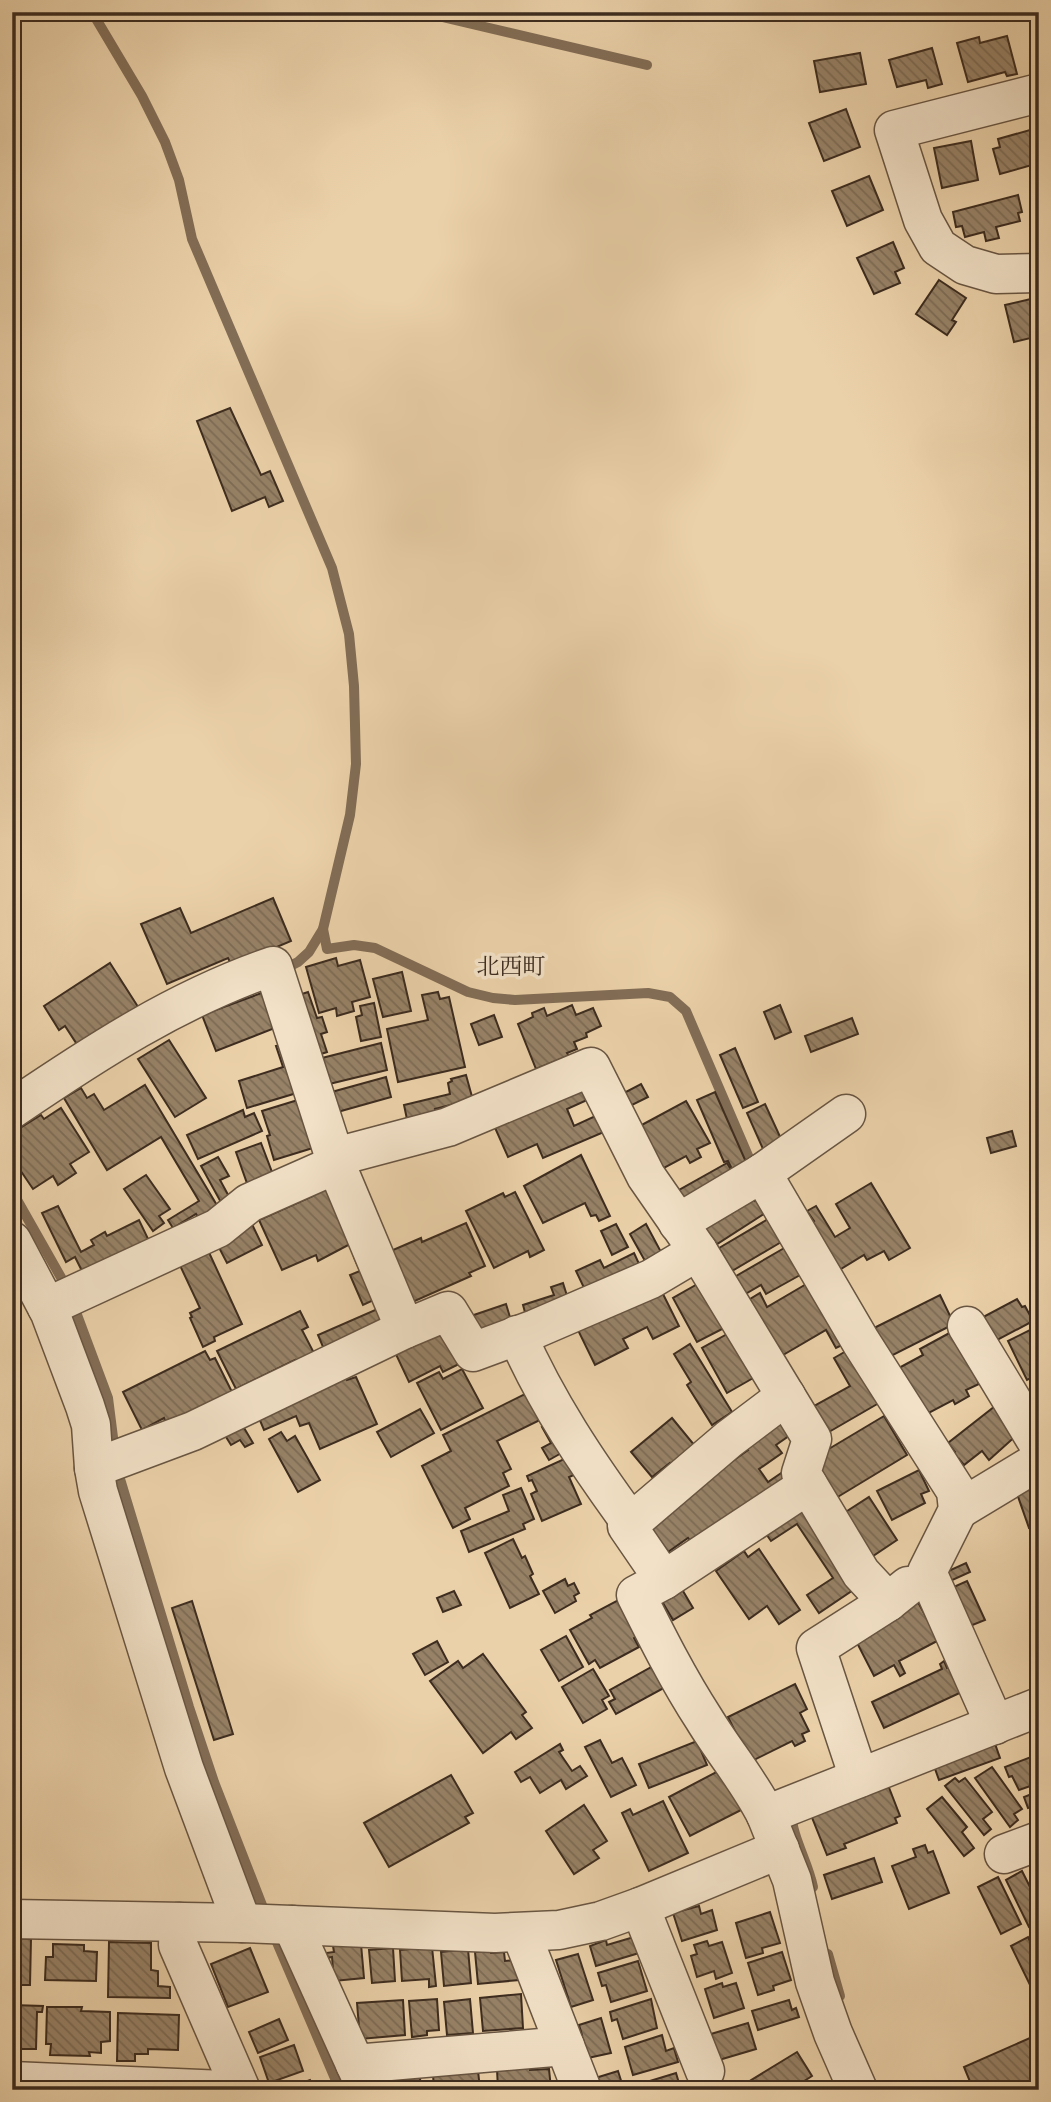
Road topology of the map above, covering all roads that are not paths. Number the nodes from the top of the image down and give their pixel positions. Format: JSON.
{"nodes":[{"id":1,"x":1039,"y":93,"type":"edge"},
{"id":2,"x":1039,"y":273,"type":"edge"},
{"id":3,"x":12,"y":1109,"type":"edge"},
{"id":4,"x":846,"y":1114,"type":"dead end"},
{"id":5,"x":336,"y":1160,"type":"junction"},
{"id":6,"x":755,"y":1177,"type":"junction"},
{"id":7,"x":688,"y":1237,"type":"junction"},
{"id":8,"x":12,"y":1241,"type":"edge"},
{"id":9,"x":62,"y":1300,"type":"junction"},
{"id":10,"x":967,"y":1326,"type":"dead end"},
{"id":11,"x":405,"y":1329,"type":"junction"},
{"id":12,"x":517,"y":1335,"type":"junction"},
{"id":13,"x":786,"y":1396,"type":"junction"},
{"id":14,"x":1039,"y":1445,"type":"edge"},
{"id":15,"x":1039,"y":1461,"type":"edge"},
{"id":16,"x":107,"y":1464,"type":"junction"},
{"id":17,"x":808,"y":1485,"type":"junction"},
{"id":18,"x":958,"y":1510,"type":"junction"},
{"id":19,"x":631,"y":1523,"type":"junction"},
{"id":20,"x":927,"y":1572,"type":"junction"},
{"id":21,"x":664,"y":1580,"type":"junction"},
{"id":22,"x":881,"y":1595,"type":"junction"},
{"id":23,"x":1039,"y":1707,"type":"edge"},
{"id":24,"x":995,"y":1725,"type":"junction"},
{"id":25,"x":859,"y":1778,"type":"junction"},
{"id":26,"x":782,"y":1819,"type":"junction"},
{"id":27,"x":640,"y":1907,"type":"junction"},
{"id":28,"x":12,"y":1919,"type":"edge"},
{"id":29,"x":242,"y":1923,"type":"junction"},
{"id":30,"x":292,"y":1926,"type":"junction"},
{"id":31,"x":521,"y":1933,"type":"junction"},
{"id":32,"x":179,"y":1934,"type":"junction"},
{"id":33,"x":565,"y":2046,"type":"junction"},
{"id":34,"x":705,"y":2071,"type":"dead end"},
{"id":35,"x":360,"y":2077,"type":"edge"},
{"id":36,"x":12,"y":2081,"type":"edge"},
{"id":37,"x":224,"y":2090,"type":"edge"},
{"id":38,"x":241,"y":2090,"type":"edge"},
{"id":39,"x":582,"y":2090,"type":"edge"},
{"id":40,"x":858,"y":2090,"type":"edge"}],
"edges":[{"from":1,"to":2,"type":"street"},
{"from":3,"to":5,"type":"street"},
{"from":4,"to":6,"type":"street"},
{"from":5,"to":7,"type":"street"},
{"from":5,"to":9,"type":"street"},
{"from":5,"to":11,"type":"street"},
{"from":6,"to":7,"type":"street"},
{"from":6,"to":18,"type":"street"},
{"from":7,"to":12,"type":"street"},
{"from":7,"to":13,"type":"street"},
{"from":8,"to":9,"type":"street"},
{"from":9,"to":16,"type":"street"},
{"from":10,"to":14,"type":"street"},
{"from":11,"to":12,"type":"street"},
{"from":11,"to":16,"type":"street"},
{"from":12,"to":19,"type":"street"},
{"from":13,"to":17,"type":"street"},
{"from":13,"to":19,"type":"street"},
{"from":15,"to":18,"type":"street"},
{"from":16,"to":29,"type":"street"},
{"from":17,"to":21,"type":"street"},
{"from":17,"to":22,"type":"street"},
{"from":18,"to":20,"type":"street"},
{"from":19,"to":21,"type":"street"},
{"from":20,"to":22,"type":"street"},
{"from":20,"to":24,"type":"street"},
{"from":21,"to":26,"type":"street"},
{"from":22,"to":25,"type":"street"},
{"from":23,"to":24,"type":"street"},
{"from":24,"to":25,"type":"street"},
{"from":25,"to":26,"type":"street"},
{"from":26,"to":27,"type":"street"},
{"from":26,"to":40,"type":"street"},
{"from":27,"to":31,"type":"street"},
{"from":27,"to":34,"type":"street"},
{"from":28,"to":32,"type":"street"},
{"from":29,"to":30,"type":"street"},
{"from":29,"to":32,"type":"street"},
{"from":30,"to":31,"type":"street"},
{"from":30,"to":35,"type":"street"},
{"from":31,"to":33,"type":"street"},
{"from":32,"to":38,"type":"street"},
{"from":33,"to":35,"type":"street"},
{"from":33,"to":39,"type":"street"},
{"from":36,"to":37,"type":"street"}]}
